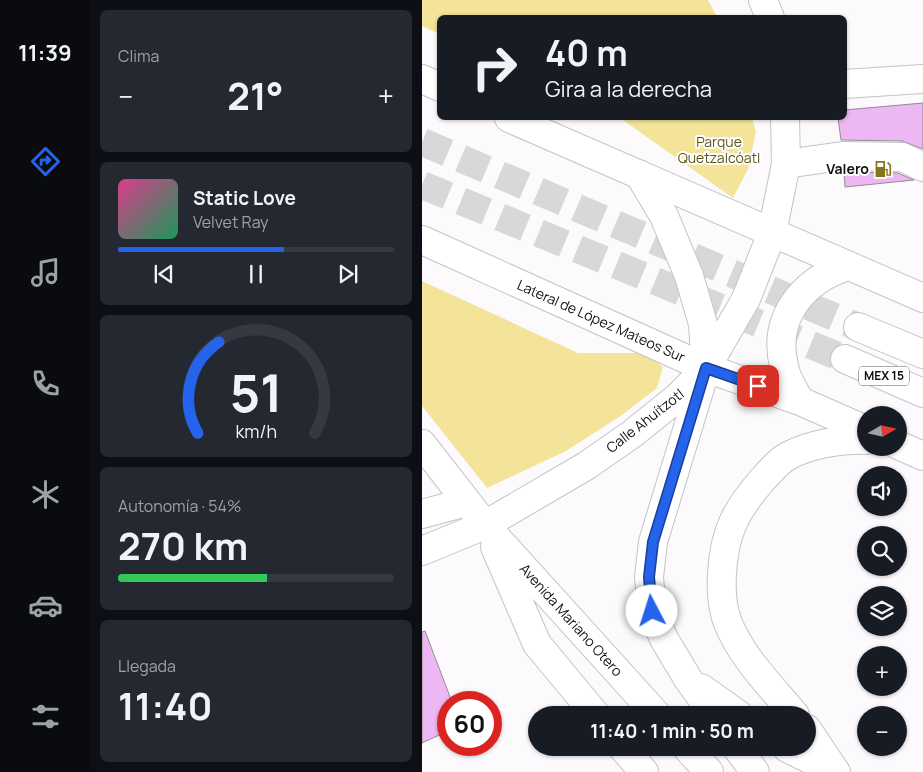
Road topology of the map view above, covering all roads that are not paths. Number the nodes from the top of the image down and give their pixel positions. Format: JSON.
{"nodes":[{"id":1,"x":763,"y":0,"type":"edge"},
{"id":2,"x":769,"y":15,"type":"edge"},
{"id":3,"x":422,"y":79,"type":"edge"},
{"id":4,"x":922,"y":79,"type":"edge"},
{"id":5,"x":847,"y":84,"type":"edge"},
{"id":6,"x":437,"y":86,"type":"edge"},
{"id":7,"x":514,"y":120,"type":"edge"},
{"id":8,"x":785,"y":120,"type":"edge"},
{"id":9,"x":786,"y":164,"type":"junction"},
{"id":10,"x":922,"y":167,"type":"edge"},
{"id":11,"x":639,"y":174,"type":"junction"},
{"id":12,"x":772,"y":232,"type":"junction"},
{"id":13,"x":422,"y":240,"type":"edge"},
{"id":14,"x":847,"y":266,"type":"junction"},
{"id":15,"x":922,"y":298,"type":"edge"},
{"id":16,"x":858,"y":326,"type":"tunnel mouth"},
{"id":17,"x":922,"y":354,"type":"edge"},
{"id":18,"x":844,"y":359,"type":"tunnel mouth"},
{"id":19,"x":706,"y":368,"type":"junction"},
{"id":20,"x":922,"y":393,"type":"edge"},
{"id":21,"x":800,"y":401,"type":"junction"},
{"id":22,"x":857,"y":426,"type":"edge"},
{"id":23,"x":857,"y":441,"type":"edge"},
{"id":24,"x":422,"y":444,"type":"edge"},
{"id":25,"x":907,"y":449,"type":"edge"},
{"id":26,"x":922,"y":456,"type":"edge"},
{"id":27,"x":466,"y":502,"type":"junction"},
{"id":28,"x":422,"y":514,"type":"edge"},
{"id":29,"x":485,"y":525,"type":"junction"},
{"id":30,"x":422,"y":551,"type":"edge"},
{"id":31,"x":688,"y":679,"type":"junction"},
{"id":32,"x":589,"y":706,"type":"edge"},
{"id":33,"x":650,"y":706,"type":"edge"},
{"id":34,"x":708,"y":706,"type":"edge"},
{"id":35,"x":726,"y":706,"type":"edge"},
{"id":36,"x":788,"y":706,"type":"edge"},
{"id":37,"x":816,"y":742,"type":"edge"},
{"id":38,"x":630,"y":756,"type":"edge"},
{"id":39,"x":695,"y":756,"type":"edge"},
{"id":40,"x":743,"y":756,"type":"edge"},
{"id":41,"x":803,"y":756,"type":"edge"},
{"id":42,"x":644,"y":772,"type":"edge"},
{"id":43,"x":710,"y":772,"type":"edge"},
{"id":44,"x":755,"y":772,"type":"edge"},
{"id":45,"x":836,"y":772,"type":"edge"}],
"edges":[{"from":1,"to":2,"type":"main road"},
{"from":3,"to":6,"type":"main road"},
{"from":4,"to":5,"type":"main road"},
{"from":7,"to":11,"type":"main road"},
{"from":8,"to":9,"type":"main road","name":"Calle Ahuítzotl"},
{"from":9,"to":10,"type":"main road"},
{"from":9,"to":12,"type":"main road","name":"Calle Ahuítzotl"},
{"from":11,"to":12,"type":"main road"},
{"from":11,"to":19,"type":"main road"},
{"from":12,"to":14,"type":"main road"},
{"from":12,"to":19,"type":"main road","name":"Calle Ahuítzotl"},
{"from":13,"to":19,"type":"main road","name":"Lateral de López Mateos Sur"},
{"from":14,"to":15,"type":"main road"},
{"from":14,"to":21,"type":"main road"},
{"from":16,"to":17,"type":"main road","number":"MEX 15"},
{"from":18,"to":20,"type":"main road","number":"MEX 15"},
{"from":19,"to":21,"type":"main road","name":"Lateral de López Mateos Sur"},
{"from":19,"to":29,"type":"main road","name":"Calle Ahuítzotl"},
{"from":19,"to":31,"type":"main road"},
{"from":21,"to":22,"type":"main road","name":"Lateral de López Mateos Sur"},
{"from":23,"to":36,"type":"main road"},
{"from":24,"to":27,"type":"main road","name":"Avenida Mariano Otero"},
{"from":25,"to":26,"type":"main road"},
{"from":27,"to":28,"type":"main road"},
{"from":27,"to":29,"type":"main road","name":"Avenida Mariano Otero"},
{"from":29,"to":30,"type":"main road","name":"Calle Ahuítzotl"},
{"from":29,"to":32,"type":"main road","name":"Avenida Mariano Otero"},
{"from":29,"to":33,"type":"main road","name":"Avenida Mariano Otero"},
{"from":31,"to":34,"type":"main road"},
{"from":31,"to":35,"type":"main road"},
{"from":37,"to":45,"type":"main road"},
{"from":38,"to":42,"type":"main road"},
{"from":39,"to":43,"type":"main road"},
{"from":40,"to":44,"type":"main road"},
{"from":41,"to":45,"type":"main road"}]}
